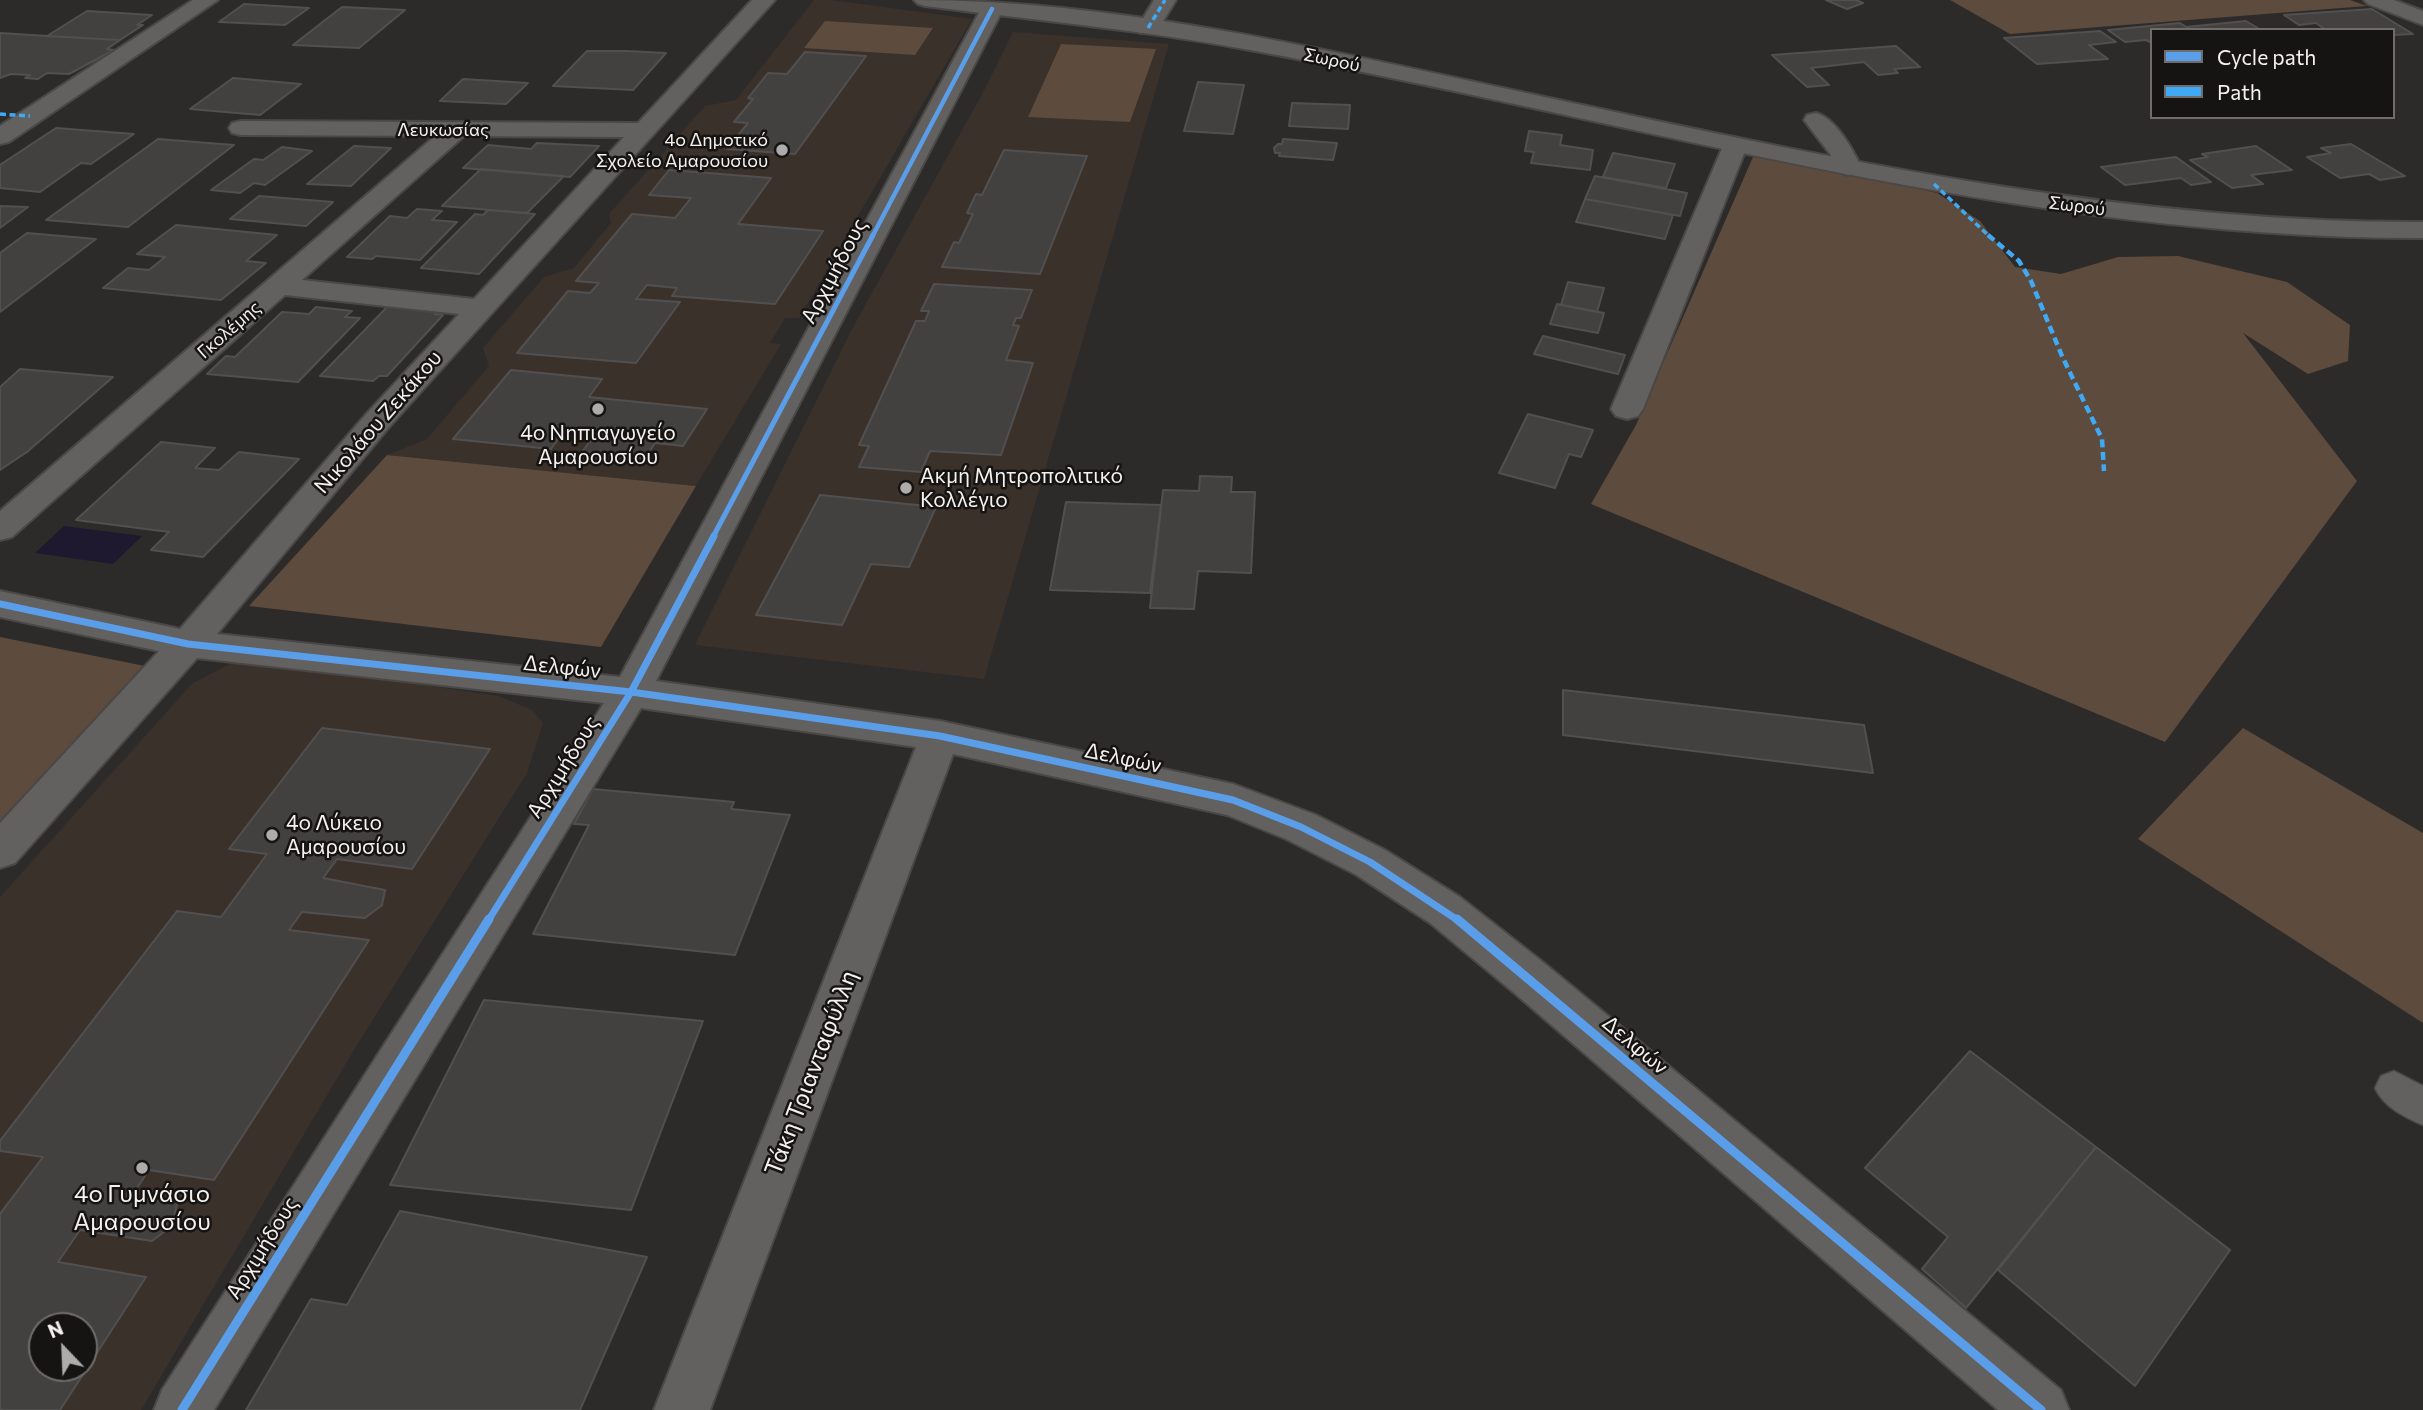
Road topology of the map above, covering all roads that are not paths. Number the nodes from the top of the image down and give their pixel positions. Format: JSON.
{"nodes":[{"id":1,"x":207,"y":0,"type":"edge"},
{"id":2,"x":764,"y":0,"type":"edge"},
{"id":3,"x":925,"y":0,"type":"edge"},
{"id":4,"x":1165,"y":0,"type":"edge"},
{"id":5,"x":2375,"y":0,"type":"edge"},
{"id":6,"x":992,"y":9,"type":"junction"},
{"id":7,"x":2423,"y":19,"type":"edge"},
{"id":8,"x":1148,"y":28,"type":"junction"},
{"id":9,"x":0,"y":114,"type":"edge"},
{"id":10,"x":30,"y":117,"type":"junction"},
{"id":11,"x":1816,"y":120,"type":"dead end"},
{"id":12,"x":241,"y":128,"type":"dead end"},
{"id":13,"x":457,"y":130,"type":"junction"},
{"id":14,"x":645,"y":130,"type":"junction"},
{"id":15,"x":0,"y":137,"type":"edge"},
{"id":16,"x":1735,"y":146,"type":"junction"},
{"id":17,"x":1848,"y":167,"type":"junction"},
{"id":18,"x":2423,"y":230,"type":"edge"},
{"id":19,"x":279,"y":286,"type":"junction"},
{"id":20,"x":480,"y":308,"type":"junction"},
{"id":21,"x":1627,"y":409,"type":"dead end"},
{"id":22,"x":0,"y":529,"type":"edge"},
{"id":23,"x":0,"y":604,"type":"edge"},
{"id":24,"x":188,"y":644,"type":"junction"},
{"id":25,"x":631,"y":692,"type":"junction"},
{"id":26,"x":940,"y":736,"type":"junction"},
{"id":27,"x":0,"y":851,"type":"edge"},
{"id":28,"x":182,"y":1410,"type":"edge"},
{"id":29,"x":682,"y":1410,"type":"edge"},
{"id":30,"x":2041,"y":1410,"type":"edge"}],
"edges":[{"from":1,"to":10,"type":"street"},
{"from":2,"to":14,"type":"street","name":"Νικολάου Ζεκάκου"},
{"from":3,"to":6,"type":"street","name":"Σωρού"},
{"from":4,"to":8,"type":"street"},
{"from":5,"to":7,"type":"street"},
{"from":6,"to":8,"type":"street","name":"Σωρού"},
{"from":6,"to":25,"type":"street","name":"Αρχιμήδους"},
{"from":8,"to":16,"type":"street","name":"Σωρού"},
{"from":9,"to":10,"type":"street"},
{"from":10,"to":15,"type":"street"},
{"from":11,"to":17,"type":"street"},
{"from":12,"to":13,"type":"street","name":"Λευκωσίας"},
{"from":13,"to":14,"type":"street","name":"Λευκωσίας"},
{"from":13,"to":19,"type":"street","name":"Γκολέμης"},
{"from":14,"to":20,"type":"street","name":"Νικολάου Ζεκάκου"},
{"from":16,"to":17,"type":"street","name":"Σωρού"},
{"from":16,"to":21,"type":"street"},
{"from":17,"to":18,"type":"street","name":"Σωρού"},
{"from":19,"to":20,"type":"street"},
{"from":19,"to":22,"type":"street","name":"Γκολέμης"},
{"from":20,"to":24,"type":"street","name":"Νικολάου Ζεκάκου"},
{"from":23,"to":24,"type":"street","name":"Δελφών"},
{"from":24,"to":25,"type":"street","name":"Δελφών"},
{"from":24,"to":27,"type":"street","name":"Νικολάου Ζεκάκου"},
{"from":25,"to":26,"type":"street","name":"Δελφών"},
{"from":25,"to":28,"type":"street","name":"Αρχιμήδους"},
{"from":26,"to":29,"type":"street","name":"Τάκη Τριανταφύλλη"},
{"from":26,"to":30,"type":"street","name":"Δελφών"}]}
